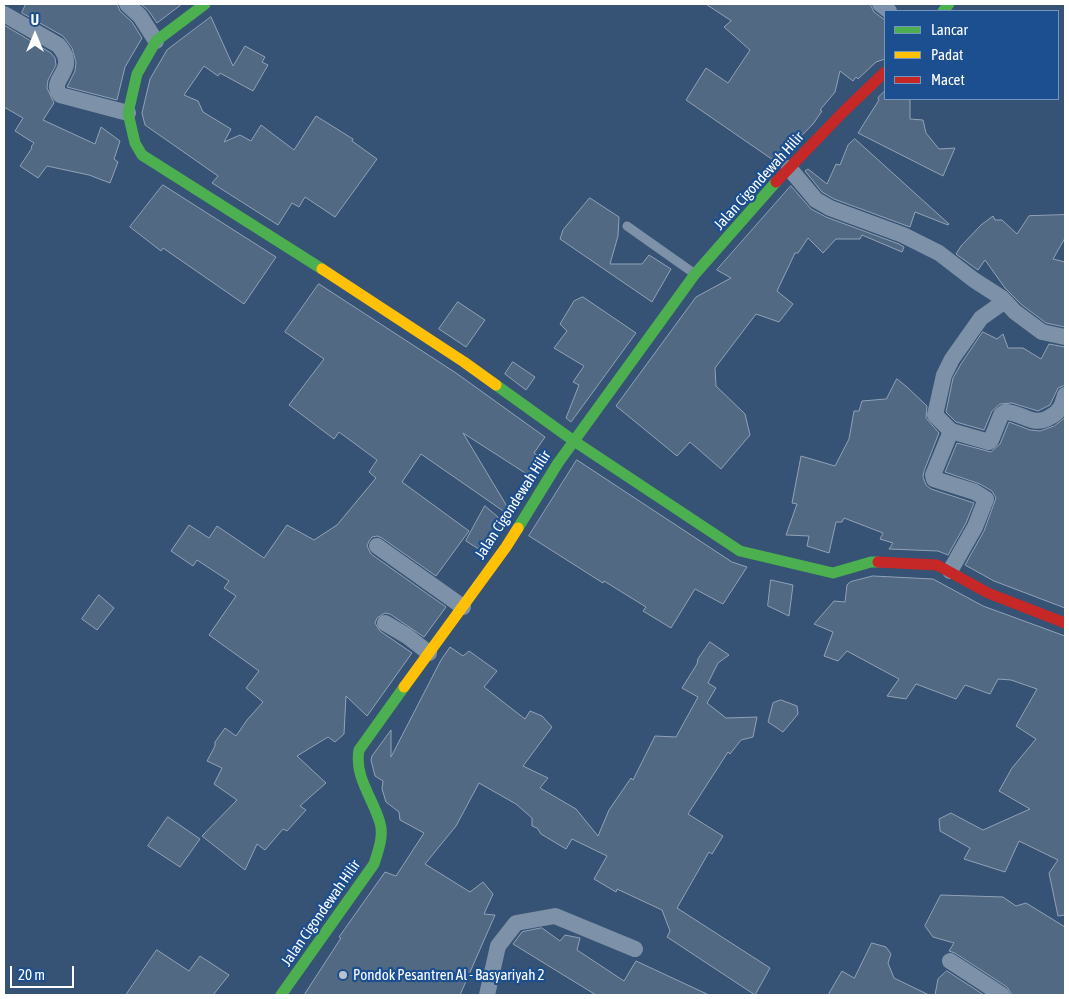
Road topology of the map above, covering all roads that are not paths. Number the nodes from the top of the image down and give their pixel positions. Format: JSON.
{"nodes":[{"id":1,"x":128,"y":4,"type":"edge"},
{"id":2,"x":205,"y":4,"type":"edge"},
{"id":3,"x":4,"y":14,"type":"edge"},
{"id":4,"x":156,"y":41,"type":"junction"},
{"id":5,"x":884,"y":73,"type":"edge"},
{"id":6,"x":128,"y":113,"type":"junction"},
{"id":7,"x":788,"y":168,"type":"junction"},
{"id":8,"x":627,"y":226,"type":"dead end"},
{"id":9,"x":695,"y":274,"type":"junction"},
{"id":10,"x":1005,"y":301,"type":"junction"},
{"id":11,"x":1065,"y":337,"type":"edge"},
{"id":12,"x":1064,"y":406,"type":"edge"},
{"id":13,"x":951,"y":431,"type":"junction"},
{"id":14,"x":574,"y":441,"type":"junction"},
{"id":15,"x":377,"y":546,"type":"dead end"},
{"id":16,"x":950,"y":571,"type":"junction"},
{"id":17,"x":463,"y":607,"type":"junction"},
{"id":18,"x":385,"y":623,"type":"dead end"},
{"id":19,"x":1065,"y":623,"type":"edge"},
{"id":20,"x":429,"y":653,"type":"junction"},
{"id":21,"x":635,"y":949,"type":"dead end"},
{"id":22,"x":950,"y":961,"type":"dead end"},
{"id":23,"x":281,"y":995,"type":"edge"},
{"id":24,"x":487,"y":995,"type":"edge"},
{"id":25,"x":1002,"y":995,"type":"edge"}],
"edges":[{"from":1,"to":4,"type":"street"},
{"from":2,"to":4,"type":"street"},
{"from":3,"to":6,"type":"street"},
{"from":4,"to":6,"type":"street"},
{"from":5,"to":7,"type":"street","name":"Jalan Cigondewah Hilir"},
{"from":6,"to":14,"type":"street"},
{"from":7,"to":9,"type":"street","name":"Jalan Cigondewah Hilir"},
{"from":7,"to":10,"type":"street"},
{"from":8,"to":9,"type":"lane"},
{"from":9,"to":14,"type":"street","name":"Jalan Cigondewah Hilir"},
{"from":10,"to":11,"type":"street"},
{"from":10,"to":13,"type":"street"},
{"from":12,"to":13,"type":"street"},
{"from":13,"to":16,"type":"street"},
{"from":14,"to":16,"type":"street"},
{"from":14,"to":17,"type":"street","name":"Jalan Cigondewah Hilir"},
{"from":15,"to":17,"type":"street"},
{"from":16,"to":19,"type":"street"},
{"from":17,"to":20,"type":"street","name":"Jalan Cigondewah Hilir"},
{"from":18,"to":20,"type":"street"},
{"from":20,"to":23,"type":"street","name":"Jalan Cigondewah Hilir"},
{"from":21,"to":24,"type":"street"},
{"from":22,"to":25,"type":"street"}]}
